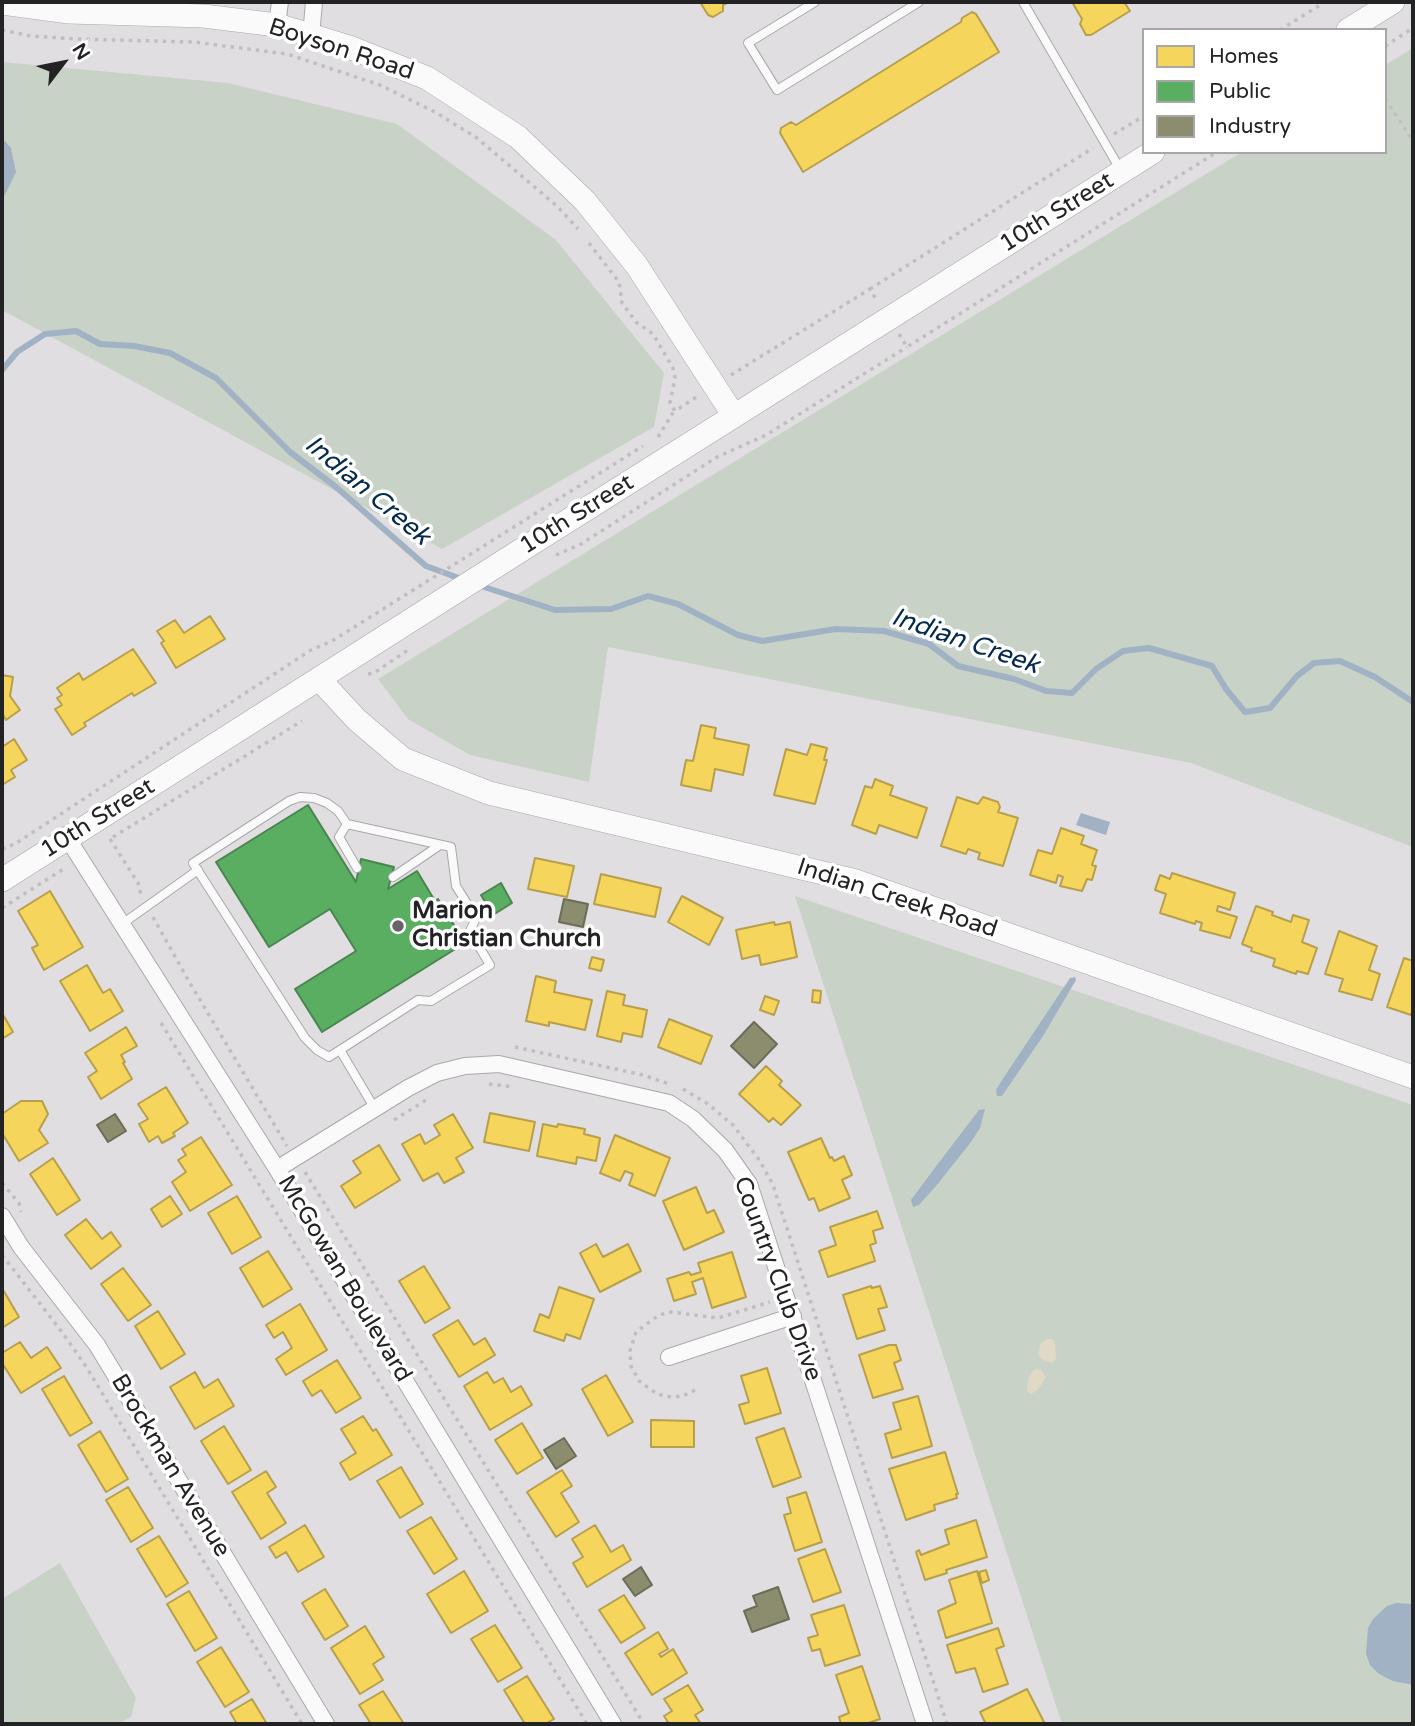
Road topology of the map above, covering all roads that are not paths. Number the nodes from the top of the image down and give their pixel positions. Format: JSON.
{"nodes":[{"id":1,"x":280,"y":2,"type":"edge"},
{"id":2,"x":314,"y":2,"type":"edge"},
{"id":3,"x":816,"y":2,"type":"edge"},
{"id":4,"x":919,"y":2,"type":"edge"},
{"id":5,"x":1023,"y":2,"type":"edge"},
{"id":6,"x":1393,"y":2,"type":"edge"},
{"id":7,"x":2,"y":3,"type":"edge"},
{"id":8,"x":277,"y":26,"type":"junction"},
{"id":9,"x":1351,"y":28,"type":"edge"},
{"id":10,"x":311,"y":36,"type":"junction"},
{"id":11,"x":1150,"y":154,"type":"edge"},
{"id":12,"x":1122,"y":172,"type":"junction"},
{"id":13,"x":734,"y":416,"type":"junction"},
{"id":14,"x":319,"y":679,"type":"junction"},
{"id":15,"x":347,"y":824,"type":"junction"},
{"id":16,"x":440,"y":845,"type":"junction"},
{"id":17,"x":74,"y":848,"type":"junction"},
{"id":18,"x":357,"y":868,"type":"dead end"},
{"id":19,"x":198,"y":870,"type":"junction"},
{"id":20,"x":393,"y":877,"type":"dead end"},
{"id":21,"x":2,"y":880,"type":"edge"},
{"id":22,"x":122,"y":924,"type":"junction"},
{"id":23,"x":340,"y":1050,"type":"junction"},
{"id":24,"x":1413,"y":1077,"type":"edge"},
{"id":25,"x":375,"y":1109,"type":"junction"},
{"id":26,"x":277,"y":1169,"type":"junction"},
{"id":27,"x":2,"y":1216,"type":"edge"},
{"id":28,"x":793,"y":1315,"type":"junction"},
{"id":29,"x":669,"y":1357,"type":"dead end"},
{"id":30,"x":326,"y":1724,"type":"edge"},
{"id":31,"x":613,"y":1724,"type":"edge"},
{"id":32,"x":925,"y":1724,"type":"edge"}],
"edges":[{"from":1,"to":8,"type":"street"},
{"from":2,"to":10,"type":"street"},
{"from":3,"to":4,"type":"lane"},
{"from":5,"to":12,"type":"lane"},
{"from":6,"to":9,"type":"street"},
{"from":7,"to":8,"type":"street","name":"Boyson Road"},
{"from":8,"to":10,"type":"street","name":"Boyson Road"},
{"from":10,"to":13,"type":"street","name":"Boyson Road"},
{"from":11,"to":12,"type":"street","name":"10th Street"},
{"from":12,"to":13,"type":"street","name":"10th Street"},
{"from":13,"to":14,"type":"street","name":"10th Street"},
{"from":14,"to":17,"type":"street","name":"10th Street"},
{"from":14,"to":24,"type":"street","name":"Indian Creek Road"},
{"from":15,"to":16,"type":"lane"},
{"from":15,"to":18,"type":"lane"},
{"from":15,"to":19,"type":"lane"},
{"from":16,"to":20,"type":"lane"},
{"from":16,"to":23,"type":"lane"},
{"from":17,"to":21,"type":"street","name":"10th Street"},
{"from":17,"to":22,"type":"street","name":"McGowan Boulevard"},
{"from":19,"to":22,"type":"lane"},
{"from":19,"to":23,"type":"lane"},
{"from":22,"to":26,"type":"street","name":"McGowan Boulevard"},
{"from":23,"to":25,"type":"lane"},
{"from":25,"to":26,"type":"street","name":"Country Club Drive"},
{"from":25,"to":28,"type":"street","name":"Country Club Drive"},
{"from":26,"to":31,"type":"street","name":"McGowan Boulevard"},
{"from":27,"to":30,"type":"street","name":"Brockman Avenue"},
{"from":28,"to":29,"type":"street"},
{"from":28,"to":32,"type":"street","name":"Country Club Drive"}]}
